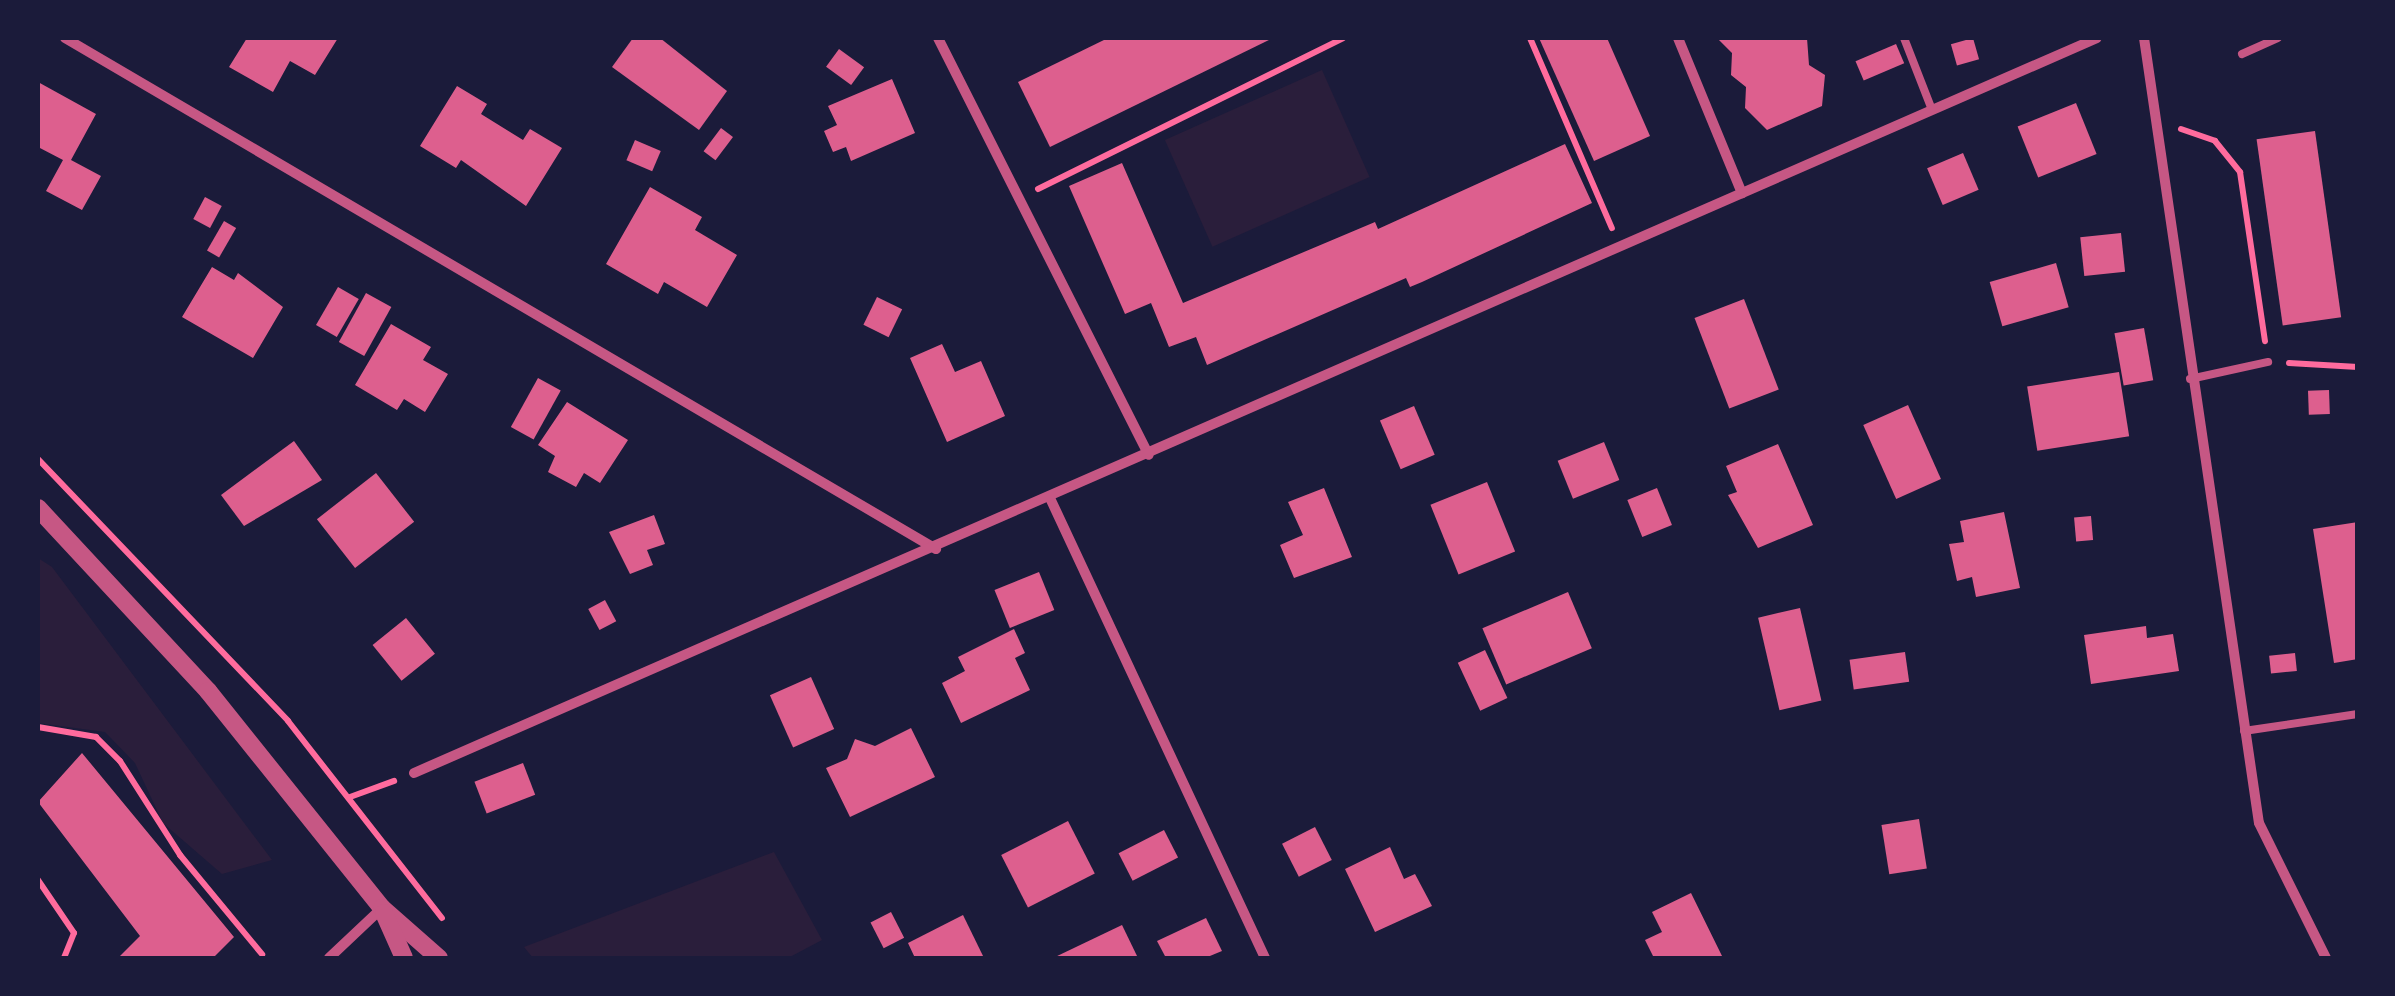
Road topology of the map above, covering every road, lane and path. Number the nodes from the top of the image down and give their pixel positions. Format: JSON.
{"nodes":[{"id":1,"x":65,"y":38,"type":"edge"},
{"id":2,"x":938,"y":38,"type":"edge"},
{"id":3,"x":1343,"y":38,"type":"edge"},
{"id":4,"x":1530,"y":38,"type":"edge"},
{"id":5,"x":1678,"y":38,"type":"edge"},
{"id":6,"x":1904,"y":38,"type":"edge"},
{"id":7,"x":2097,"y":38,"type":"edge"},
{"id":8,"x":2144,"y":38,"type":"edge"},
{"id":9,"x":2278,"y":38,"type":"edge"},
{"id":10,"x":2242,"y":54,"type":"dead end"},
{"id":11,"x":1932,"y":110,"type":"junction"},
{"id":12,"x":2176,"y":128,"type":"dead end"},
{"id":13,"x":1742,"y":193,"type":"junction"},
{"id":14,"x":1019,"y":198,"type":"junction"},
{"id":15,"x":1620,"y":247,"type":"junction"},
{"id":16,"x":2268,"y":362,"type":"junction"},
{"id":17,"x":2358,"y":367,"type":"edge"},
{"id":18,"x":2190,"y":379,"type":"junction"},
{"id":19,"x":1149,"y":455,"type":"junction"},
{"id":20,"x":38,"y":459,"type":"edge"},
{"id":21,"x":1050,"y":498,"type":"junction"},
{"id":22,"x":38,"y":508,"type":"edge"},
{"id":23,"x":936,"y":549,"type":"junction"},
{"id":24,"x":2358,"y":714,"type":"edge"},
{"id":25,"x":38,"y":727,"type":"edge"},
{"id":26,"x":2244,"y":731,"type":"junction"},
{"id":27,"x":414,"y":773,"type":"joint"},
{"id":28,"x":349,"y":797,"type":"junction"},
{"id":29,"x":38,"y":880,"type":"edge"},
{"id":30,"x":382,"y":908,"type":"junction"},
{"id":31,"x":446,"y":924,"type":"dead end"},
{"id":32,"x":262,"y":954,"type":"dead end"},
{"id":33,"x":64,"y":958,"type":"edge"},
{"id":34,"x":328,"y":958,"type":"edge"},
{"id":35,"x":404,"y":958,"type":"edge"},
{"id":36,"x":440,"y":958,"type":"edge"},
{"id":37,"x":1265,"y":958,"type":"edge"},
{"id":38,"x":2326,"y":958,"type":"edge"}],
"edges":[{"from":1,"to":23,"type":"street"},
{"from":2,"to":14,"type":"street"},
{"from":3,"to":14,"type":"path"},
{"from":4,"to":15,"type":"path"},
{"from":5,"to":13,"type":"street"},
{"from":6,"to":11,"type":"lane"},
{"from":7,"to":11,"type":"street"},
{"from":8,"to":18,"type":"street"},
{"from":9,"to":10,"type":"lane"},
{"from":11,"to":13,"type":"street"},
{"from":12,"to":16,"type":"path"},
{"from":13,"to":15,"type":"street"},
{"from":14,"to":19,"type":"street"},
{"from":15,"to":19,"type":"street"},
{"from":16,"to":17,"type":"path"},
{"from":16,"to":18,"type":"lane"},
{"from":18,"to":26,"type":"street"},
{"from":19,"to":21,"type":"street"},
{"from":20,"to":28,"type":"path"},
{"from":21,"to":23,"type":"street"},
{"from":21,"to":37,"type":"street"},
{"from":22,"to":30,"type":"street"},
{"from":23,"to":27,"type":"street"},
{"from":24,"to":26,"type":"lane"},
{"from":25,"to":32,"type":"path"},
{"from":26,"to":38,"type":"street"},
{"from":27,"to":28,"type":"path"},
{"from":28,"to":31,"type":"path"},
{"from":29,"to":33,"type":"path"},
{"from":30,"to":34,"type":"street"},
{"from":30,"to":35,"type":"street"},
{"from":30,"to":36,"type":"street"}]}
